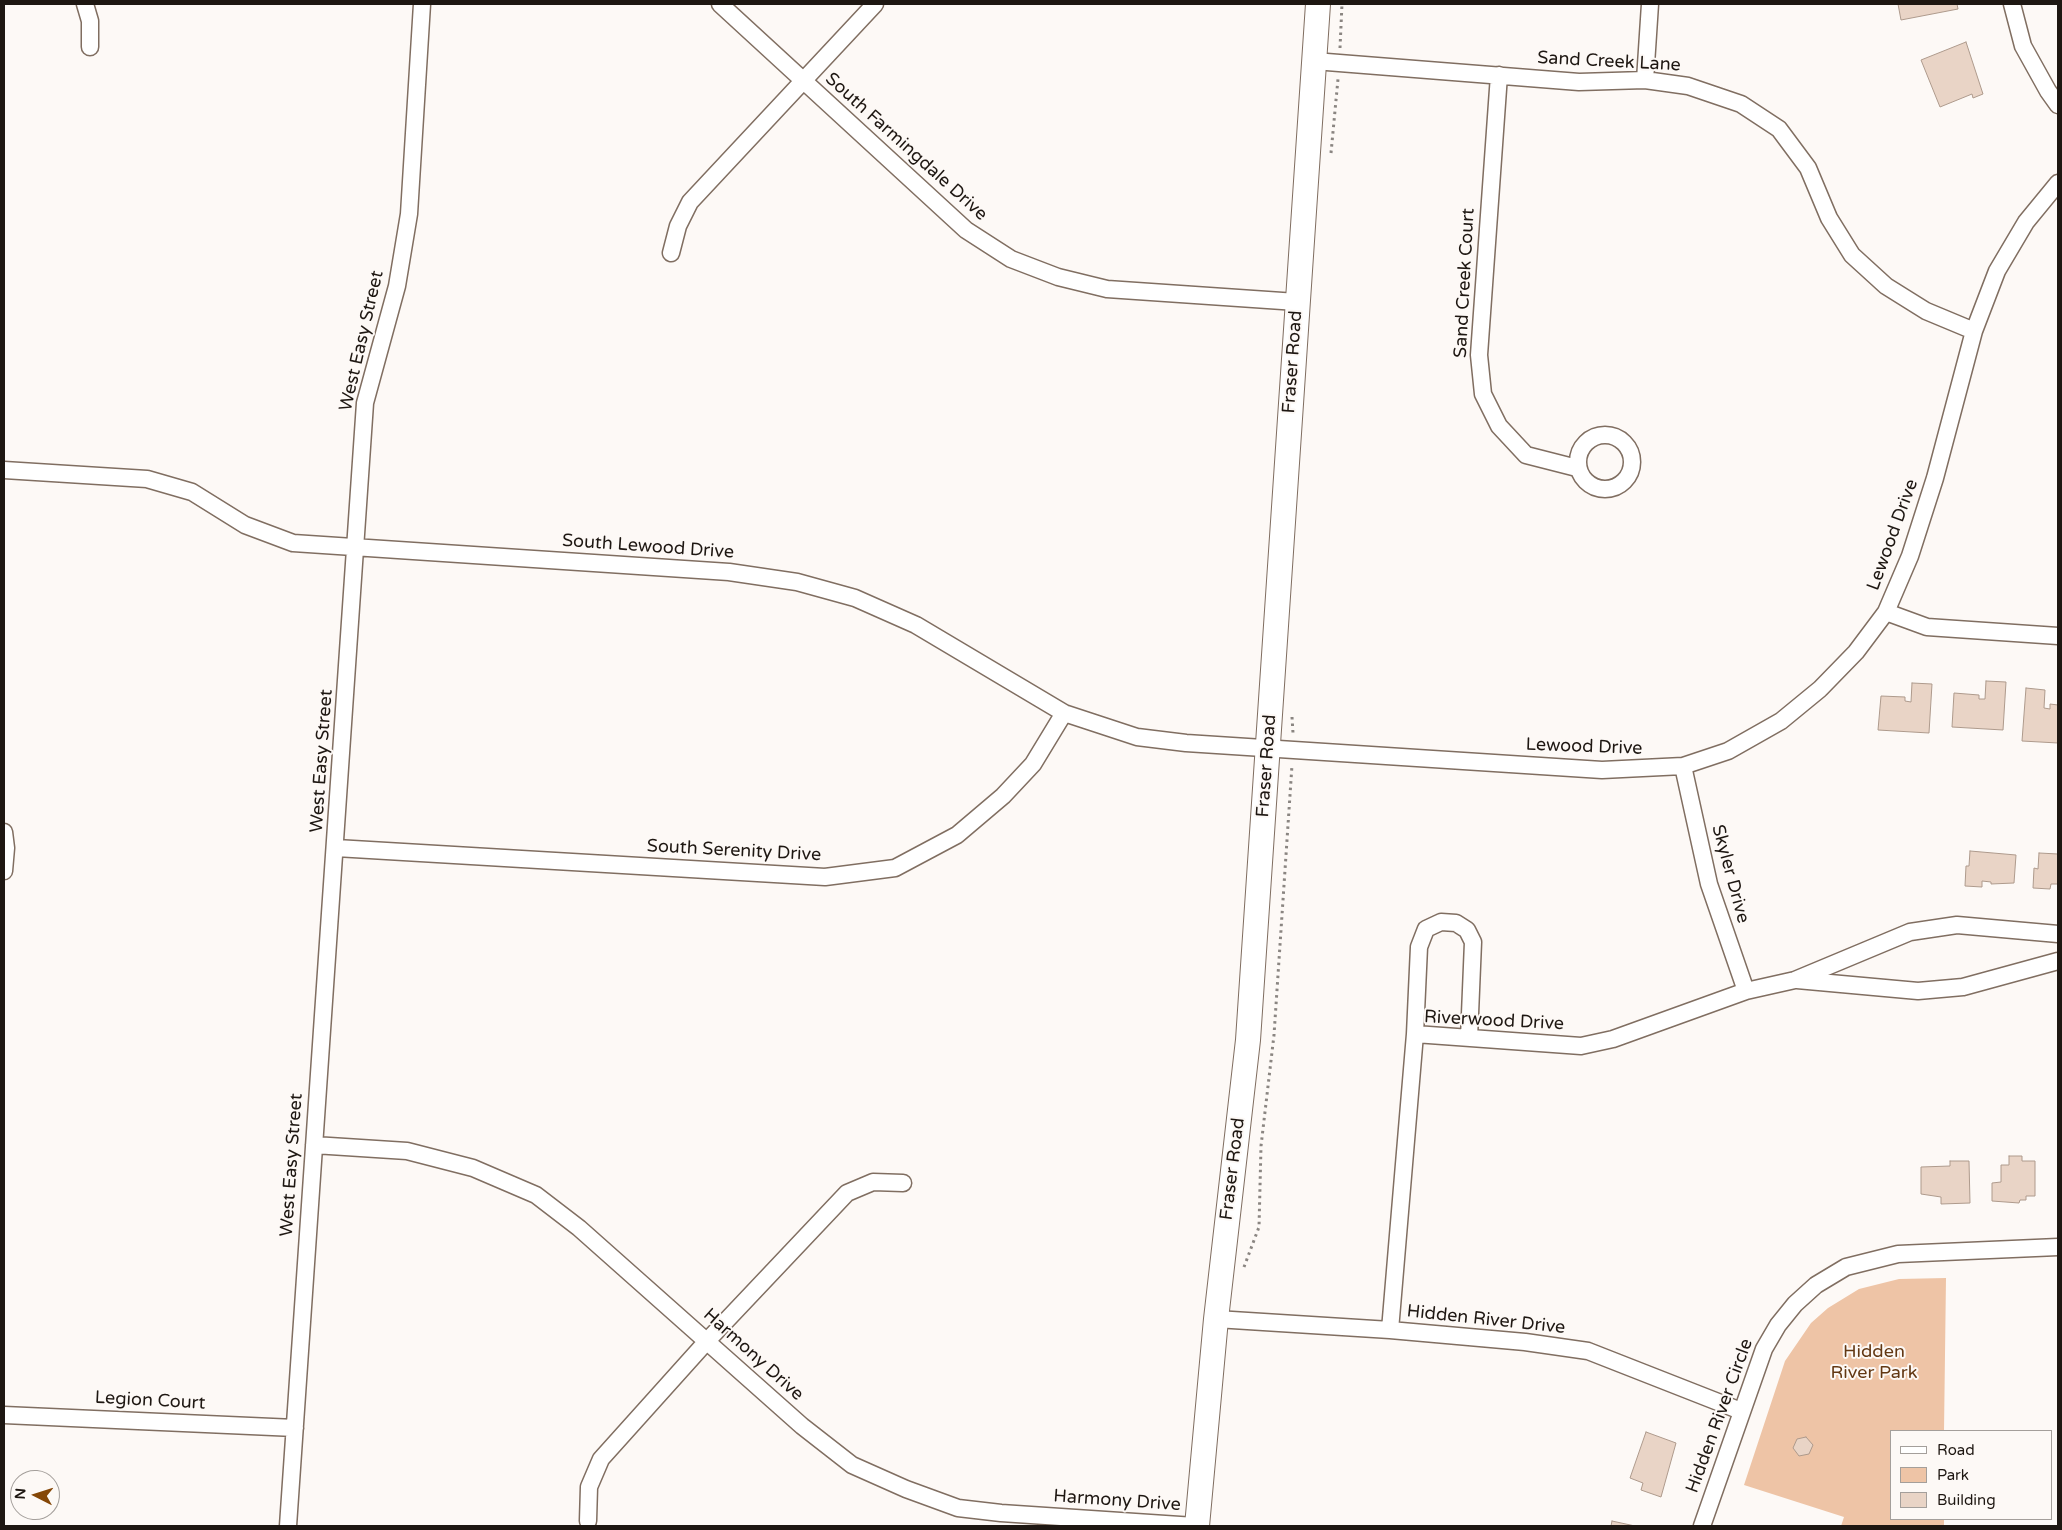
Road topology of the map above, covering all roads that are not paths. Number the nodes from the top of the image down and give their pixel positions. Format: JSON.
{"nodes":[{"id":1,"x":85,"y":4,"type":"edge"},
{"id":2,"x":422,"y":4,"type":"edge"},
{"id":3,"x":720,"y":4,"type":"edge"},
{"id":4,"x":875,"y":4,"type":"edge"},
{"id":5,"x":1318,"y":4,"type":"edge"},
{"id":6,"x":1650,"y":4,"type":"edge"},
{"id":7,"x":2012,"y":4,"type":"edge"},
{"id":8,"x":90,"y":47,"type":"dead end"},
{"id":9,"x":1314,"y":62,"type":"junction"},
{"id":10,"x":1499,"y":75,"type":"junction"},
{"id":11,"x":1645,"y":80,"type":"junction"},
{"id":12,"x":802,"y":81,"type":"junction"},
{"id":13,"x":2058,"y":105,"type":"edge"},
{"id":14,"x":2058,"y":184,"type":"edge"},
{"id":15,"x":671,"y":253,"type":"dead end"},
{"id":16,"x":1297,"y":302,"type":"junction"},
{"id":17,"x":1974,"y":331,"type":"junction"},
{"id":18,"x":1577,"y":468,"type":"dead end"},
{"id":19,"x":4,"y":470,"type":"edge"},
{"id":20,"x":356,"y":549,"type":"junction"},
{"id":21,"x":1886,"y":612,"type":"junction"},
{"id":22,"x":2058,"y":636,"type":"edge"},
{"id":23,"x":1064,"y":713,"type":"junction"},
{"id":24,"x":1268,"y":748,"type":"junction"},
{"id":25,"x":1683,"y":766,"type":"junction"},
{"id":26,"x":4,"y":832,"type":"edge"},
{"id":27,"x":336,"y":848,"type":"junction"},
{"id":28,"x":4,"y":871,"type":"edge"},
{"id":29,"x":2058,"y":934,"type":"edge"},
{"id":30,"x":2058,"y":961,"type":"edge"},
{"id":31,"x":1795,"y":980,"type":"junction"},
{"id":32,"x":1746,"y":991,"type":"junction"},
{"id":33,"x":1416,"y":1034,"type":"junction"},
{"id":34,"x":1469,"y":1038,"type":"junction"},
{"id":35,"x":314,"y":1145,"type":"junction"},
{"id":36,"x":903,"y":1183,"type":"dead end"},
{"id":37,"x":2058,"y":1246,"type":"edge"},
{"id":38,"x":1216,"y":1319,"type":"junction"},
{"id":39,"x":1390,"y":1330,"type":"junction"},
{"id":40,"x":708,"y":1341,"type":"junction"},
{"id":41,"x":1742,"y":1411,"type":"junction"},
{"id":42,"x":4,"y":1414,"type":"edge"},
{"id":43,"x":294,"y":1428,"type":"junction"},
{"id":44,"x":588,"y":1521,"type":"dead end"},
{"id":45,"x":288,"y":1526,"type":"edge"},
{"id":46,"x":1196,"y":1526,"type":"edge"},
{"id":47,"x":1702,"y":1526,"type":"edge"}],
"edges":[{"from":1,"to":8,"type":"street"},
{"from":2,"to":20,"type":"street","name":"West Easy Street"},
{"from":3,"to":12,"type":"street","name":"South Farmingdale Drive"},
{"from":4,"to":12,"type":"street"},
{"from":5,"to":9,"type":"street","name":"Fraser Road"},
{"from":6,"to":11,"type":"street"},
{"from":7,"to":13,"type":"street"},
{"from":9,"to":10,"type":"street","name":"Sand Creek Lane"},
{"from":9,"to":16,"type":"street","name":"Fraser Road"},
{"from":10,"to":11,"type":"street","name":"Sand Creek Lane"},
{"from":10,"to":18,"type":"street","name":"Sand Creek Court"},
{"from":11,"to":17,"type":"street","name":"Sand Creek Lane"},
{"from":12,"to":15,"type":"street"},
{"from":12,"to":16,"type":"street","name":"South Farmingdale Drive"},
{"from":14,"to":17,"type":"street","name":"Lewood Drive"},
{"from":16,"to":24,"type":"street","name":"Fraser Road"},
{"from":17,"to":21,"type":"street","name":"Lewood Drive"},
{"from":19,"to":20,"type":"street","name":"South Lewood Drive"},
{"from":20,"to":23,"type":"street","name":"South Lewood Drive"},
{"from":20,"to":27,"type":"street","name":"West Easy Street"},
{"from":21,"to":22,"type":"street"},
{"from":21,"to":25,"type":"street","name":"Lewood Drive"},
{"from":23,"to":24,"type":"street","name":"South Lewood Drive"},
{"from":23,"to":27,"type":"street","name":"South Serenity Drive"},
{"from":24,"to":25,"type":"street","name":"Lewood Drive"},
{"from":24,"to":38,"type":"street","name":"Fraser Road"},
{"from":25,"to":32,"type":"street","name":"Skyler Drive"},
{"from":26,"to":28,"type":"street"},
{"from":27,"to":35,"type":"street","name":"West Easy Street"},
{"from":29,"to":31,"type":"street","name":"Riverwood Drive"},
{"from":30,"to":31,"type":"street","name":"Riverwood Drive"},
{"from":31,"to":32,"type":"street","name":"Riverwood Drive"},
{"from":32,"to":34,"type":"street","name":"Riverwood Drive"},
{"from":33,"to":34,"type":"street","name":"Riverwood Drive"},
{"from":33,"to":34,"type":"street"},
{"from":33,"to":39,"type":"street","name":"Riverwood Drive"},
{"from":35,"to":40,"type":"street","name":"Harmony Drive"},
{"from":35,"to":43,"type":"street","name":"West Easy Street"},
{"from":36,"to":40,"type":"street"},
{"from":37,"to":41,"type":"street","name":"Hidden River Circle"},
{"from":38,"to":39,"type":"street","name":"Hidden River Drive"},
{"from":38,"to":46,"type":"street","name":"Fraser Road"},
{"from":39,"to":41,"type":"street","name":"Hidden River Drive"},
{"from":40,"to":44,"type":"street"},
{"from":40,"to":46,"type":"street","name":"Harmony Drive"},
{"from":41,"to":47,"type":"street","name":"Hidden River Circle"},
{"from":42,"to":43,"type":"street","name":"Legion Court"},
{"from":43,"to":45,"type":"street","name":"West Easy Street"}]}
